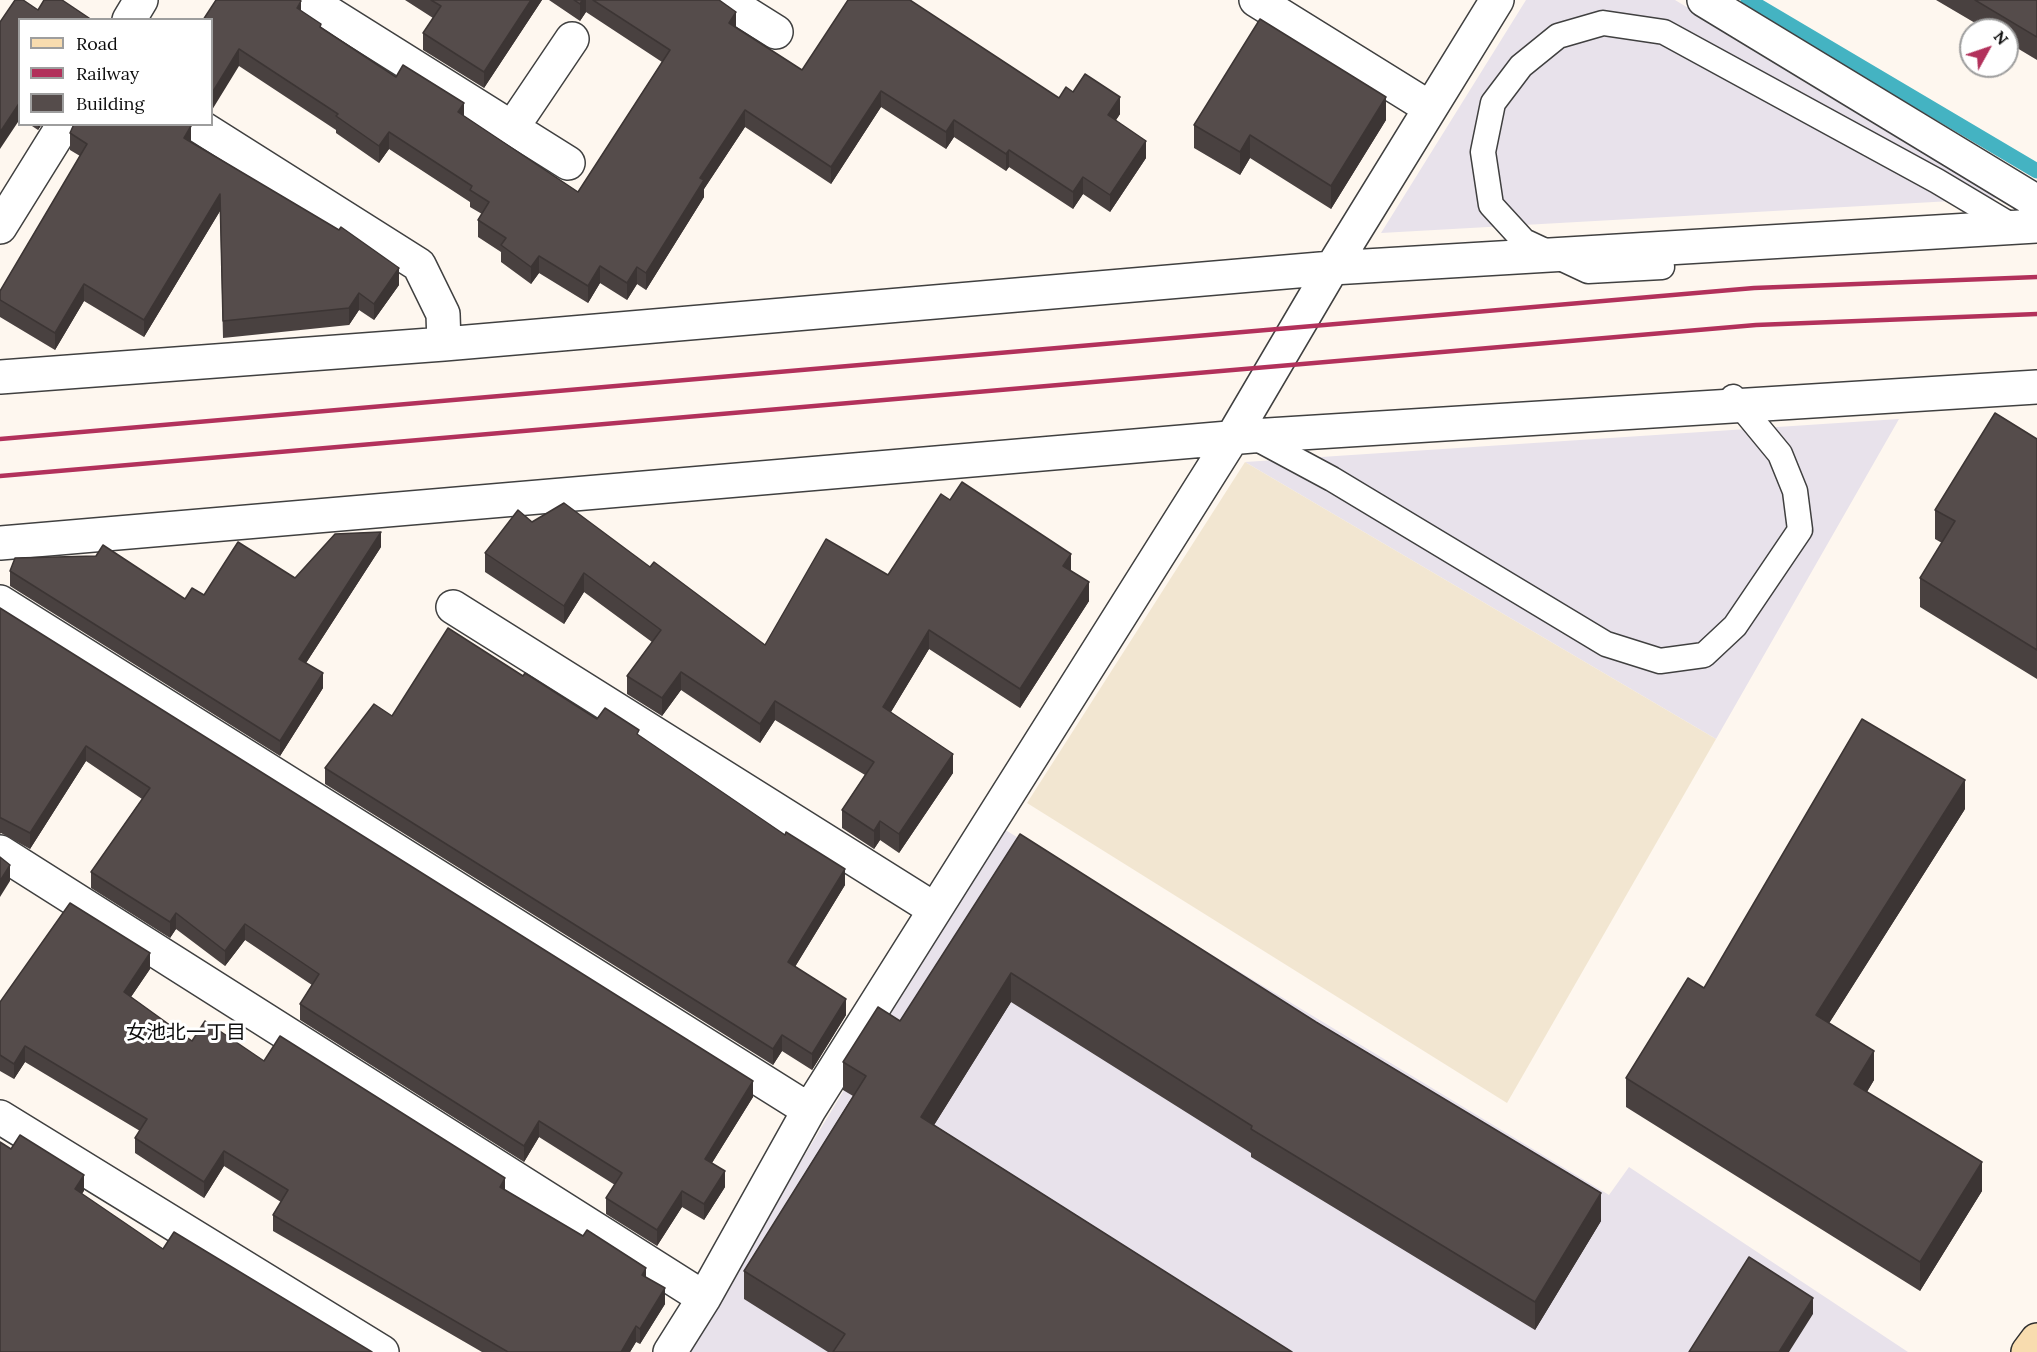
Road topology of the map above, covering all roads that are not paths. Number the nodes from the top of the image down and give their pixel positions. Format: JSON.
{"nodes":[{"id":1,"x":308,"y":0,"type":"edge"},
{"id":2,"x":725,"y":0,"type":"edge"},
{"id":3,"x":1256,"y":0,"type":"edge"},
{"id":4,"x":1497,"y":0,"type":"edge"},
{"id":5,"x":1704,"y":0,"type":"edge"},
{"id":6,"x":776,"y":32,"type":"dead end"},
{"id":7,"x":572,"y":39,"type":"dead end"},
{"id":8,"x":1430,"y":108,"type":"junction"},
{"id":9,"x":63,"y":126,"type":"edge"},
{"id":10,"x":199,"y":126,"type":"edge"},
{"id":11,"x":512,"y":128,"type":"junction"},
{"id":12,"x":568,"y":163,"type":"dead end"},
{"id":13,"x":2037,"y":202,"type":"edge"},
{"id":14,"x":2025,"y":226,"type":"edge"},
{"id":15,"x":0,"y":227,"type":"edge"},
{"id":16,"x":1662,"y":267,"type":"dead end"},
{"id":17,"x":1332,"y":268,"type":"junction"},
{"id":18,"x":444,"y":344,"type":"junction"},
{"id":19,"x":0,"y":377,"type":"edge"},
{"id":20,"x":2037,"y":387,"type":"edge"},
{"id":21,"x":1593,"y":399,"type":"dead end"},
{"id":22,"x":1242,"y":437,"type":"junction"},
{"id":23,"x":0,"y":543,"type":"edge"},
{"id":24,"x":0,"y":602,"type":"edge"},
{"id":25,"x":453,"y":607,"type":"dead end"},
{"id":26,"x":0,"y":852,"type":"edge"},
{"id":27,"x":934,"y":909,"type":"junction"},
{"id":28,"x":808,"y":1110,"type":"junction"},
{"id":29,"x":0,"y":1118,"type":"edge"},
{"id":30,"x":704,"y":1298,"type":"junction"},
{"id":31,"x":2037,"y":1340,"type":"edge"},
{"id":32,"x":382,"y":1352,"type":"edge"},
{"id":33,"x":670,"y":1352,"type":"edge"},
{"id":34,"x":2028,"y":1352,"type":"edge"}],
"edges":[{"from":1,"to":11,"type":"street"},
{"from":2,"to":6,"type":"street"},
{"from":3,"to":8,"type":"street"},
{"from":4,"to":8,"type":"street"},
{"from":5,"to":13,"type":"street"},
{"from":7,"to":11,"type":"street"},
{"from":8,"to":17,"type":"street"},
{"from":9,"to":15,"type":"street"},
{"from":10,"to":18,"type":"street"},
{"from":11,"to":12,"type":"street"},
{"from":14,"to":16,"type":"lane"},
{"from":14,"to":17,"type":"street"},
{"from":17,"to":18,"type":"street"},
{"from":17,"to":22,"type":"street"},
{"from":18,"to":19,"type":"street"},
{"from":20,"to":22,"type":"street"},
{"from":21,"to":22,"type":"lane"},
{"from":22,"to":23,"type":"street"},
{"from":22,"to":27,"type":"street"},
{"from":24,"to":28,"type":"street"},
{"from":25,"to":27,"type":"street"},
{"from":26,"to":30,"type":"street"},
{"from":27,"to":28,"type":"street"},
{"from":28,"to":30,"type":"street"},
{"from":29,"to":32,"type":"street"},
{"from":30,"to":33,"type":"street"},
{"from":31,"to":34,"type":"street"}]}
